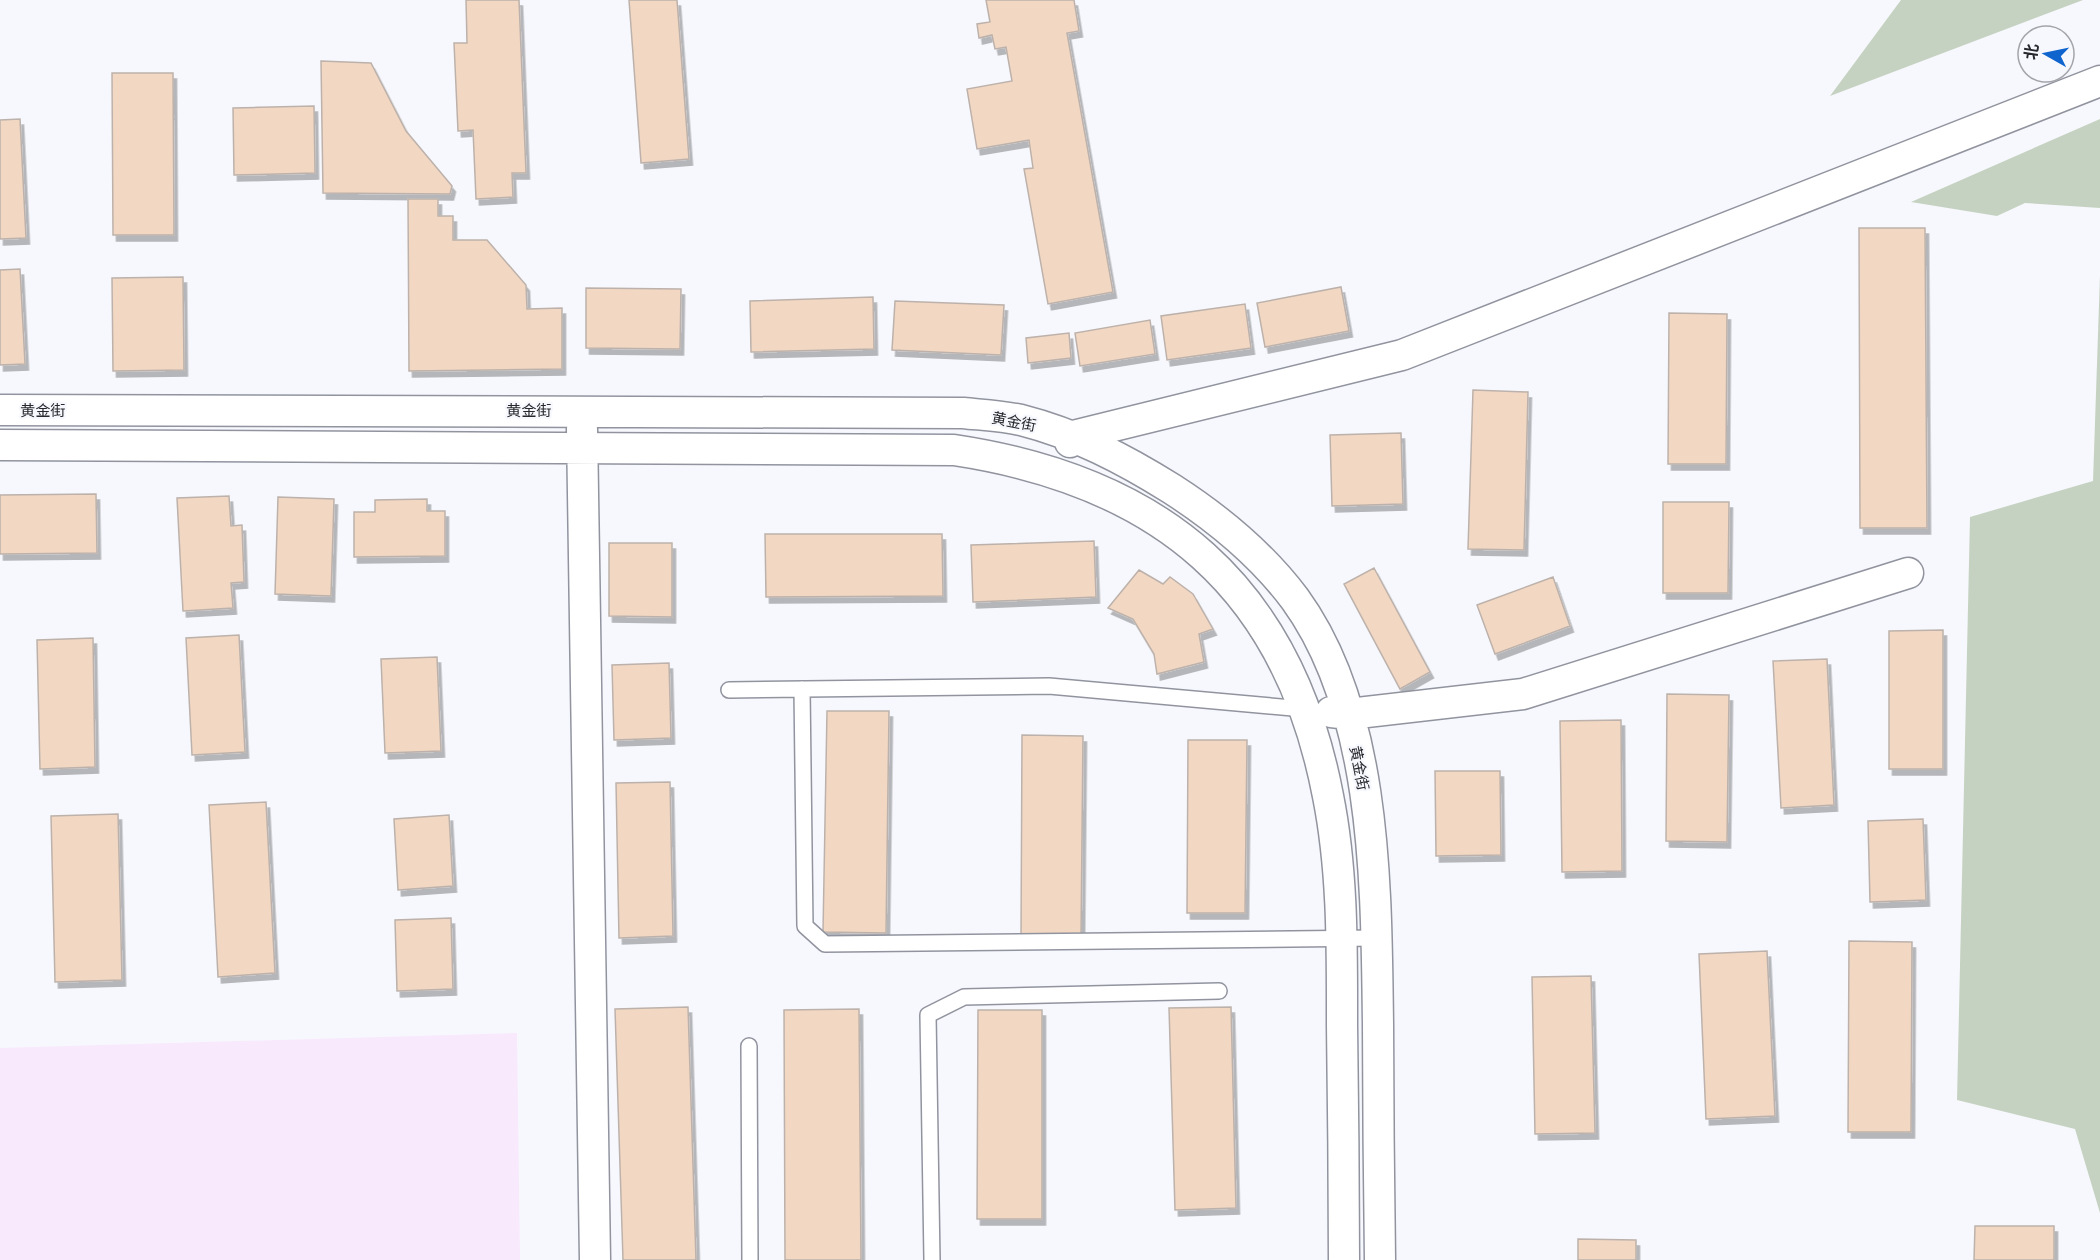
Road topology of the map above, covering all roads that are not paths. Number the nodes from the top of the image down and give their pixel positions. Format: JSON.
{"nodes":[{"id":1,"x":2100,"y":81,"type":"edge"},
{"id":2,"x":0,"y":410,"type":"edge"},
{"id":3,"x":582,"y":410,"type":"junction"},
{"id":4,"x":1073,"y":436,"type":"junction"},
{"id":5,"x":0,"y":445,"type":"edge"},
{"id":6,"x":583,"y":447,"type":"junction"},
{"id":7,"x":1056,"y":472,"type":"junction"},
{"id":8,"x":1908,"y":573,"type":"dead end"},
{"id":9,"x":802,"y":689,"type":"junction"},
{"id":10,"x":729,"y":690,"type":"dead end"},
{"id":11,"x":1304,"y":709,"type":"junction"},
{"id":12,"x":1349,"y":714,"type":"junction"},
{"id":13,"x":1377,"y":938,"type":"junction"},
{"id":14,"x":1342,"y":939,"type":"junction"},
{"id":15,"x":1219,"y":991,"type":"dead end"},
{"id":16,"x":749,"y":1046,"type":"dead end"},
{"id":17,"x":596,"y":1260,"type":"edge"},
{"id":18,"x":750,"y":1260,"type":"edge"},
{"id":19,"x":932,"y":1260,"type":"edge"},
{"id":20,"x":1344,"y":1260,"type":"edge"},
{"id":21,"x":1380,"y":1260,"type":"edge"}],
"edges":[{"from":1,"to":4,"type":"street"},
{"from":2,"to":3,"type":"street","name":"黄金街"},
{"from":3,"to":4,"type":"street","name":"黄金街"},
{"from":3,"to":6,"type":"street"},
{"from":4,"to":7,"type":"street"},
{"from":4,"to":12,"type":"street","name":"黄金街"},
{"from":5,"to":6,"type":"street"},
{"from":6,"to":7,"type":"street"},
{"from":6,"to":17,"type":"street"},
{"from":7,"to":11,"type":"street"},
{"from":8,"to":12,"type":"street"},
{"from":9,"to":10,"type":"lane"},
{"from":9,"to":11,"type":"lane"},
{"from":9,"to":14,"type":"lane"},
{"from":11,"to":12,"type":"street"},
{"from":11,"to":14,"type":"street"},
{"from":12,"to":13,"type":"street","name":"黄金街"},
{"from":13,"to":14,"type":"lane"},
{"from":13,"to":21,"type":"street","name":"黄金街"},
{"from":14,"to":20,"type":"street"},
{"from":15,"to":19,"type":"lane"},
{"from":16,"to":18,"type":"lane"}]}
